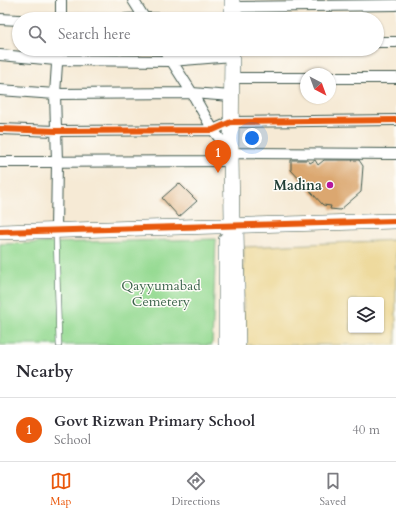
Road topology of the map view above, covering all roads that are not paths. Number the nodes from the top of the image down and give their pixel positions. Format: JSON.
{"nodes":[{"id":1,"x":61,"y":0,"type":"edge"},
{"id":2,"x":133,"y":0,"type":"edge"},
{"id":3,"x":396,"y":5,"type":"edge"},
{"id":4,"x":232,"y":9,"type":"edge"},
{"id":5,"x":60,"y":12,"type":"edge"},
{"id":6,"x":141,"y":12,"type":"edge"},
{"id":7,"x":0,"y":19,"type":"edge"},
{"id":8,"x":12,"y":20,"type":"edge"},
{"id":9,"x":384,"y":42,"type":"edge"},
{"id":10,"x":396,"y":42,"type":"edge"},
{"id":11,"x":0,"y":55,"type":"edge"},
{"id":12,"x":57,"y":56,"type":"edge"},
{"id":13,"x":168,"y":56,"type":"edge"},
{"id":14,"x":205,"y":56,"type":"edge"},
{"id":15,"x":232,"y":56,"type":"edge"},
{"id":16,"x":56,"y":60,"type":"junction"},
{"id":17,"x":171,"y":61,"type":"junction"},
{"id":18,"x":231,"y":78,"type":"junction"},
{"id":19,"x":300,"y":78,"type":"edge"},
{"id":20,"x":336,"y":78,"type":"edge"},
{"id":21,"x":396,"y":78,"type":"edge"},
{"id":22,"x":0,"y":90,"type":"edge"},
{"id":23,"x":56,"y":94,"type":"junction"},
{"id":24,"x":192,"y":94,"type":"junction"},
{"id":25,"x":231,"y":96,"type":"junction"},
{"id":26,"x":396,"y":120,"type":"edge"},
{"id":27,"x":231,"y":122,"type":"junction"},
{"id":28,"x":0,"y":129,"type":"edge"},
{"id":29,"x":213,"y":130,"type":"junction"},
{"id":30,"x":56,"y":131,"type":"junction"},
{"id":31,"x":396,"y":154,"type":"edge"},
{"id":32,"x":231,"y":157,"type":"junction"},
{"id":33,"x":57,"y":161,"type":"junction"},
{"id":34,"x":0,"y":162,"type":"edge"},
{"id":35,"x":396,"y":221,"type":"edge"},
{"id":36,"x":232,"y":225,"type":"junction"},
{"id":37,"x":56,"y":231,"type":"junction"},
{"id":38,"x":0,"y":232,"type":"edge"},
{"id":39,"x":59,"y":345,"type":"edge"},
{"id":40,"x":226,"y":345,"type":"edge"},
{"id":41,"x":238,"y":345,"type":"edge"}],
"edges":[{"from":1,"to":5,"type":"street"},
{"from":2,"to":6,"type":"street"},
{"from":3,"to":4,"type":"street"},
{"from":7,"to":8,"type":"street"},
{"from":9,"to":10,"type":"street"},
{"from":11,"to":16,"type":"street"},
{"from":12,"to":16,"type":"street"},
{"from":13,"to":17,"type":"street"},
{"from":14,"to":17,"type":"street"},
{"from":15,"to":18,"type":"street"},
{"from":16,"to":17,"type":"street"},
{"from":16,"to":23,"type":"street"},
{"from":17,"to":24,"type":"street"},
{"from":18,"to":19,"type":"street"},
{"from":18,"to":25,"type":"street"},
{"from":20,"to":21,"type":"street"},
{"from":22,"to":23,"type":"street"},
{"from":23,"to":24,"type":"street"},
{"from":23,"to":30,"type":"street"},
{"from":24,"to":25,"type":"street"},
{"from":24,"to":29,"type":"street"},
{"from":25,"to":27,"type":"street"},
{"from":26,"to":27,"type":"street"},
{"from":27,"to":29,"type":"street"},
{"from":27,"to":32,"type":"street"},
{"from":28,"to":30,"type":"street"},
{"from":29,"to":30,"type":"street"},
{"from":29,"to":32,"type":"street"},
{"from":30,"to":33,"type":"street"},
{"from":31,"to":32,"type":"street"},
{"from":32,"to":33,"type":"street"},
{"from":32,"to":36,"type":"street"},
{"from":33,"to":34,"type":"street"},
{"from":33,"to":37,"type":"street"},
{"from":35,"to":36,"type":"street"},
{"from":36,"to":37,"type":"street"},
{"from":36,"to":40,"type":"street"},
{"from":36,"to":41,"type":"street"},
{"from":37,"to":38,"type":"street"},
{"from":37,"to":39,"type":"lane"}]}
